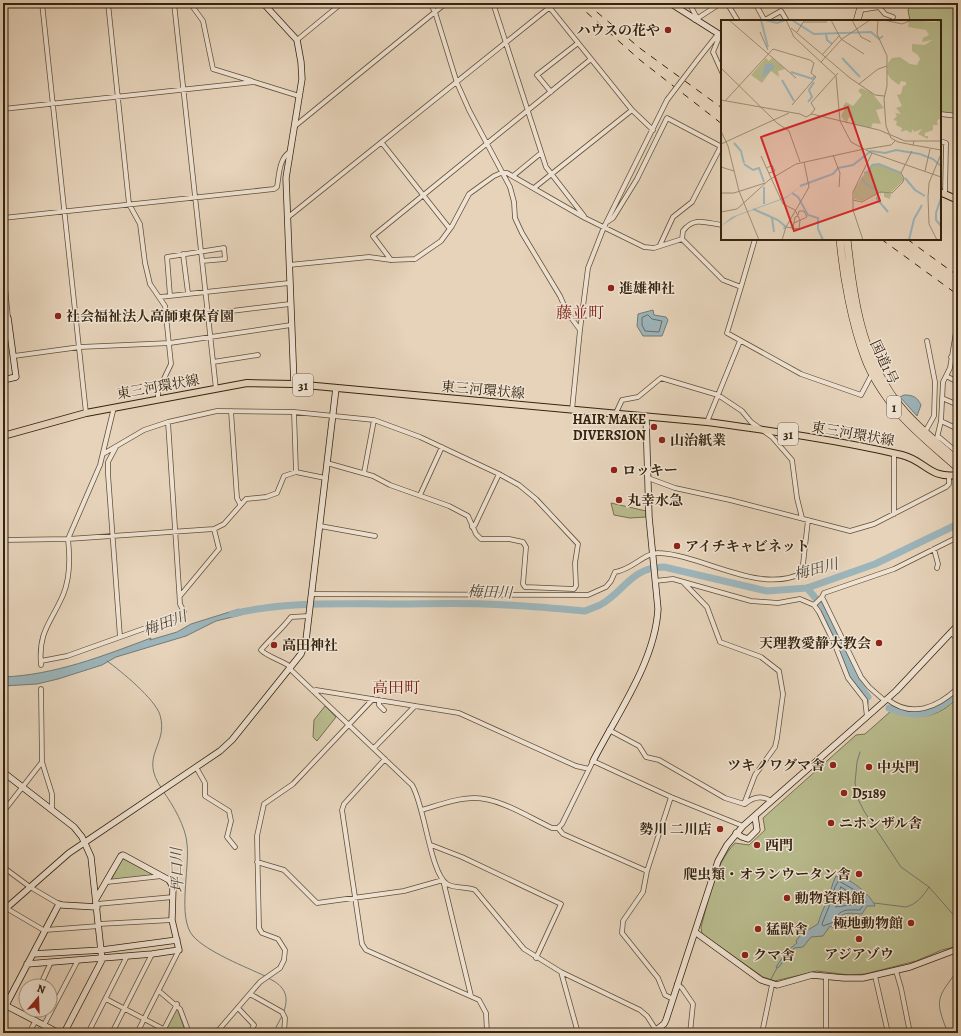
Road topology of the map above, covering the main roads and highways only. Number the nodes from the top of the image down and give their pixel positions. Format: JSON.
{"nodes":[{"id":1,"x":860,"y":5,"type":"edge"},
{"id":2,"x":852,"y":20,"type":"edge"},
{"id":3,"x":857,"y":20,"type":"edge"},
{"id":4,"x":942,"y":193,"type":"edge"},
{"id":5,"x":958,"y":200,"type":"edge"},
{"id":6,"x":840,"y":240,"type":"edge"},
{"id":7,"x":847,"y":240,"type":"edge"},
{"id":8,"x":858,"y":325,"type":"junction"},
{"id":9,"x":875,"y":371,"type":"junction"},
{"id":10,"x":3,"y":436,"type":"edge"},
{"id":11,"x":958,"y":461,"type":"edge"},
{"id":12,"x":958,"y":468,"type":"edge"},
{"id":13,"x":958,"y":475,"type":"edge"}],
"edges":[{"from":1,"to":2,"type":"highway"},
{"from":1,"to":3,"type":"highway"},
{"from":4,"to":5,"type":"main road"},
{"from":6,"to":8,"type":"highway","name":"国道1号","number":"1"},
{"from":7,"to":8,"type":"highway","name":"国道1号","number":"1"},
{"from":8,"to":9,"type":"highway","name":"国道1号","number":"1"},
{"from":9,"to":11,"type":"highway","name":"国道1号","number":"1"},
{"from":9,"to":12,"type":"highway","name":"国道1号","number":"1"},
{"from":10,"to":13,"type":"main road","name":"東三河環状線","number":"31"}]}
